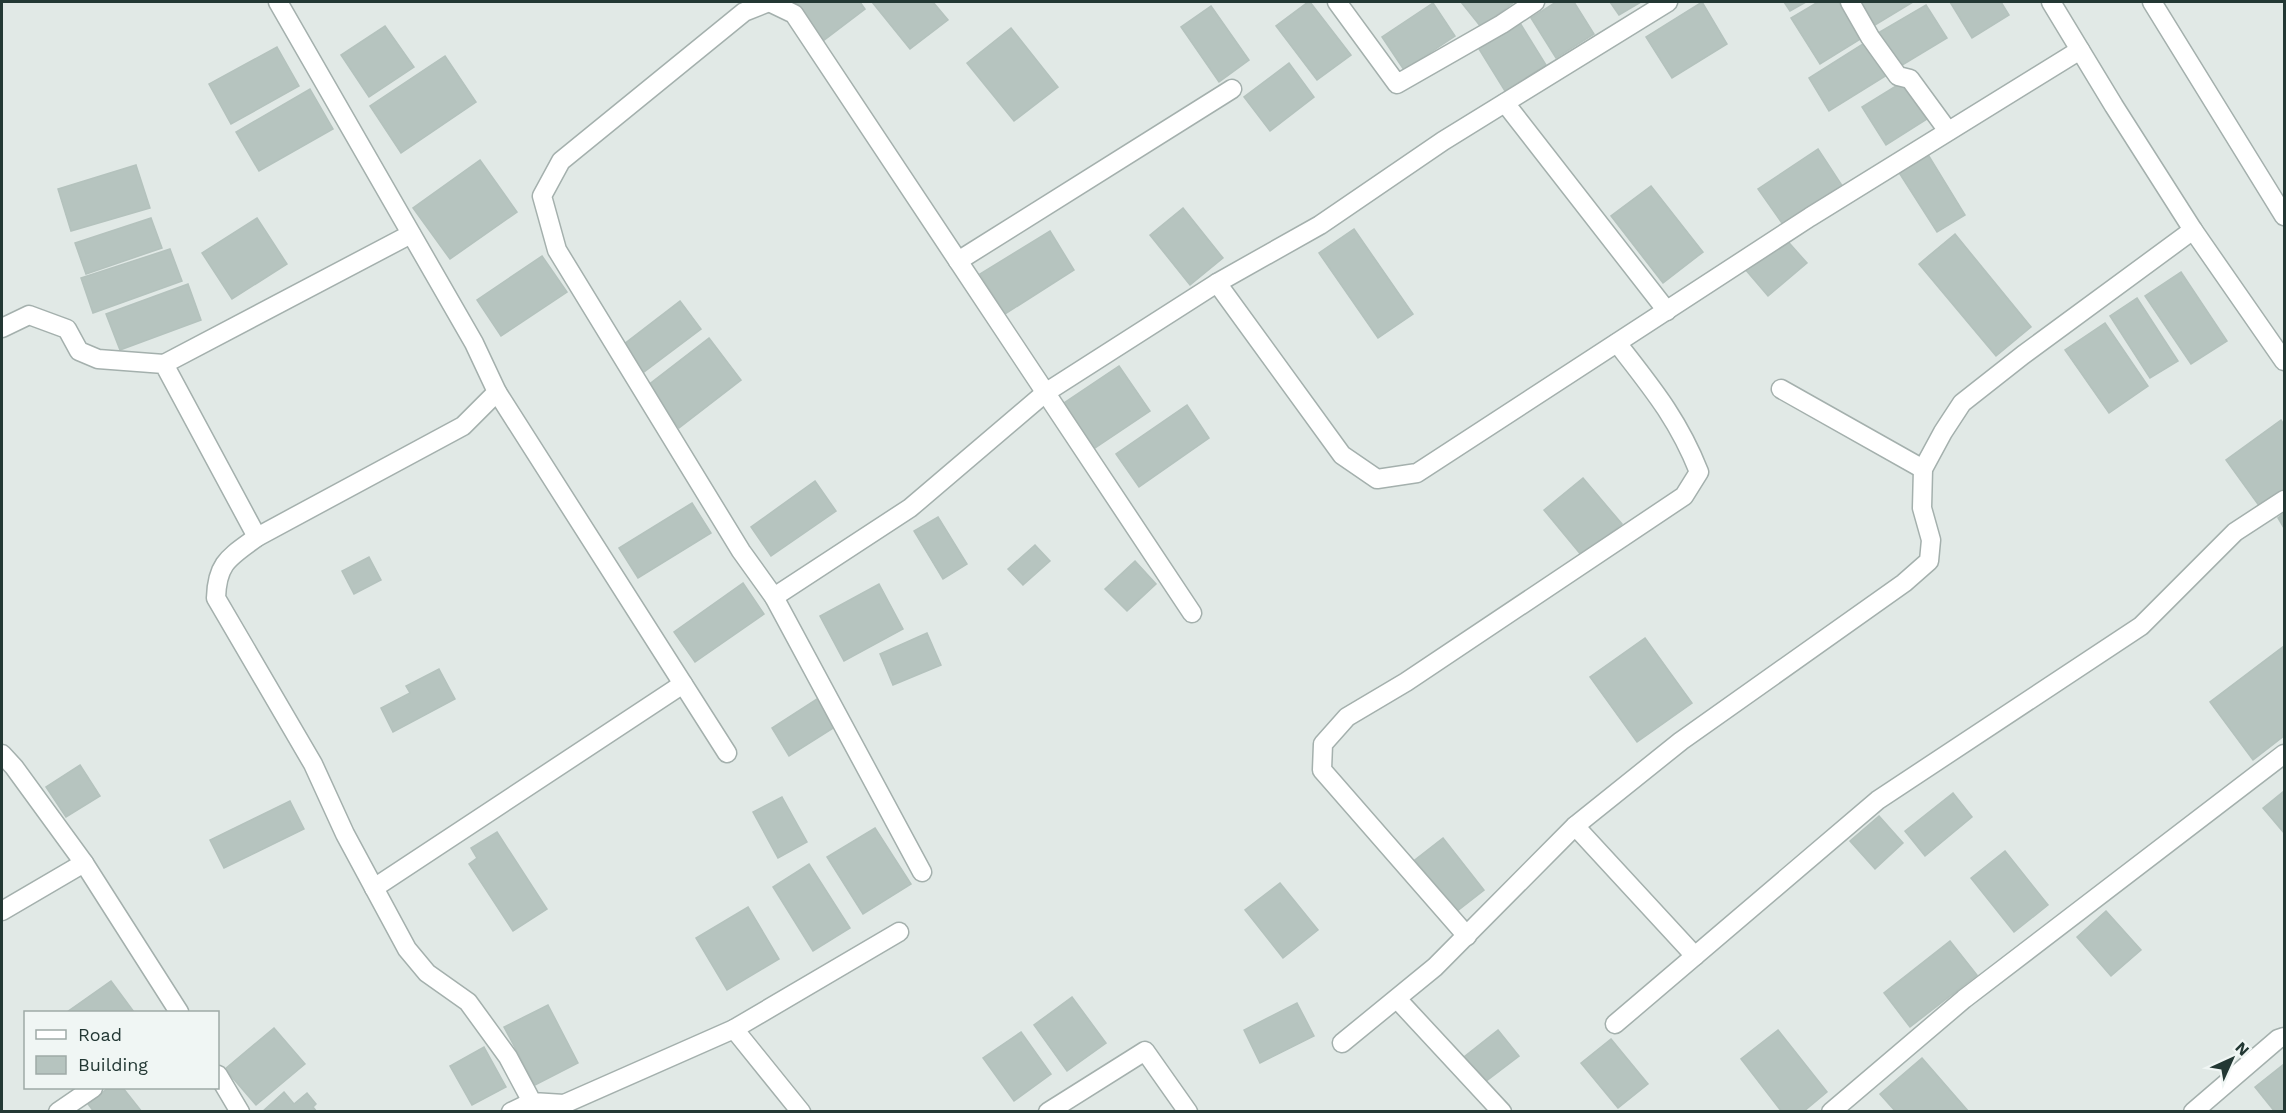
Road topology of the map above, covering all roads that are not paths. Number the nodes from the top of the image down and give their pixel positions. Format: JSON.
{"nodes":[{"id":1,"x":278,"y":2,"type":"edge"},
{"id":2,"x":769,"y":2,"type":"edge"},
{"id":3,"x":1337,"y":2,"type":"edge"},
{"id":4,"x":1535,"y":2,"type":"edge"},
{"id":5,"x":1668,"y":2,"type":"edge"},
{"id":6,"x":1850,"y":2,"type":"edge"},
{"id":7,"x":2051,"y":2,"type":"edge"},
{"id":8,"x":2152,"y":2,"type":"edge"},
{"id":9,"x":2080,"y":50,"type":"junction"},
{"id":10,"x":1232,"y":89,"type":"dead end"},
{"id":11,"x":1505,"y":103,"type":"junction"},
{"id":12,"x":1948,"y":131,"type":"junction"},
{"id":13,"x":2284,"y":216,"type":"edge"},
{"id":14,"x":2193,"y":230,"type":"junction"},
{"id":15,"x":411,"y":234,"type":"junction"},
{"id":16,"x":958,"y":261,"type":"junction"},
{"id":17,"x":1217,"y":283,"type":"junction"},
{"id":18,"x":1667,"y":311,"type":"junction"},
{"id":19,"x":2,"y":328,"type":"edge"},
{"id":20,"x":1617,"y":343,"type":"junction"},
{"id":21,"x":2284,"y":361,"type":"edge"},
{"id":22,"x":165,"y":364,"type":"junction"},
{"id":23,"x":1781,"y":389,"type":"dead end"},
{"id":24,"x":497,"y":392,"type":"junction"},
{"id":25,"x":1045,"y":393,"type":"junction"},
{"id":26,"x":1923,"y":469,"type":"junction"},
{"id":27,"x":2284,"y":500,"type":"edge"},
{"id":28,"x":257,"y":537,"type":"junction"},
{"id":29,"x":774,"y":597,"type":"junction"},
{"id":30,"x":1192,"y":614,"type":"dead end"},
{"id":31,"x":683,"y":684,"type":"junction"},
{"id":32,"x":727,"y":753,"type":"dead end"},
{"id":33,"x":2,"y":754,"type":"edge"},
{"id":34,"x":2284,"y":754,"type":"edge"},
{"id":35,"x":1575,"y":826,"type":"junction"},
{"id":36,"x":84,"y":863,"type":"junction"},
{"id":37,"x":922,"y":872,"type":"dead end"},
{"id":38,"x":374,"y":888,"type":"junction"},
{"id":39,"x":2,"y":911,"type":"edge"},
{"id":40,"x":899,"y":932,"type":"dead end"},
{"id":41,"x":1467,"y":936,"type":"junction"},
{"id":42,"x":1695,"y":956,"type":"junction"},
{"id":43,"x":1398,"y":1000,"type":"junction"},
{"id":44,"x":178,"y":1011,"type":"edge"},
{"id":45,"x":1615,"y":1024,"type":"dead end"},
{"id":46,"x":734,"y":1029,"type":"junction"},
{"id":47,"x":2284,"y":1037,"type":"edge"},
{"id":48,"x":1342,"y":1043,"type":"dead end"},
{"id":49,"x":219,"y":1077,"type":"edge"},
{"id":50,"x":92,"y":1089,"type":"edge"},
{"id":51,"x":532,"y":1102,"type":"junction"},
{"id":52,"x":58,"y":1112,"type":"edge"},
{"id":53,"x":240,"y":1112,"type":"edge"},
{"id":54,"x":511,"y":1112,"type":"edge"},
{"id":55,"x":801,"y":1112,"type":"edge"},
{"id":56,"x":1048,"y":1112,"type":"edge"},
{"id":57,"x":1188,"y":1112,"type":"edge"},
{"id":58,"x":1502,"y":1112,"type":"edge"},
{"id":59,"x":1831,"y":1112,"type":"edge"},
{"id":60,"x":2193,"y":1112,"type":"edge"}],
"edges":[{"from":1,"to":15,"type":"street"},
{"from":2,"to":16,"type":"street"},
{"from":2,"to":29,"type":"street"},
{"from":3,"to":4,"type":"street"},
{"from":5,"to":11,"type":"street"},
{"from":6,"to":12,"type":"street"},
{"from":7,"to":9,"type":"street"},
{"from":8,"to":13,"type":"street"},
{"from":9,"to":12,"type":"street"},
{"from":9,"to":14,"type":"street"},
{"from":10,"to":16,"type":"street"},
{"from":11,"to":17,"type":"street"},
{"from":11,"to":18,"type":"street"},
{"from":12,"to":18,"type":"street"},
{"from":14,"to":21,"type":"street"},
{"from":14,"to":26,"type":"street"},
{"from":15,"to":22,"type":"street"},
{"from":15,"to":24,"type":"street"},
{"from":16,"to":25,"type":"street"},
{"from":17,"to":20,"type":"street"},
{"from":17,"to":25,"type":"street"},
{"from":18,"to":20,"type":"street"},
{"from":19,"to":22,"type":"street"},
{"from":20,"to":41,"type":"street"},
{"from":22,"to":28,"type":"street"},
{"from":23,"to":26,"type":"street"},
{"from":24,"to":28,"type":"street"},
{"from":24,"to":31,"type":"street"},
{"from":25,"to":29,"type":"street"},
{"from":25,"to":30,"type":"street"},
{"from":26,"to":35,"type":"street"},
{"from":27,"to":42,"type":"street"},
{"from":28,"to":38,"type":"street"},
{"from":29,"to":37,"type":"street"},
{"from":31,"to":32,"type":"street"},
{"from":31,"to":38,"type":"street"},
{"from":33,"to":36,"type":"street"},
{"from":34,"to":59,"type":"street"},
{"from":35,"to":41,"type":"street"},
{"from":35,"to":42,"type":"street"},
{"from":36,"to":39,"type":"street"},
{"from":36,"to":44,"type":"street"},
{"from":38,"to":51,"type":"street"},
{"from":40,"to":46,"type":"street"},
{"from":41,"to":43,"type":"street"},
{"from":42,"to":45,"type":"street"},
{"from":43,"to":48,"type":"street"},
{"from":43,"to":58,"type":"street"},
{"from":46,"to":51,"type":"street"},
{"from":46,"to":55,"type":"street"},
{"from":47,"to":60,"type":"street"},
{"from":49,"to":53,"type":"street"},
{"from":50,"to":52,"type":"street"},
{"from":51,"to":54,"type":"street"},
{"from":56,"to":57,"type":"street"}]}
